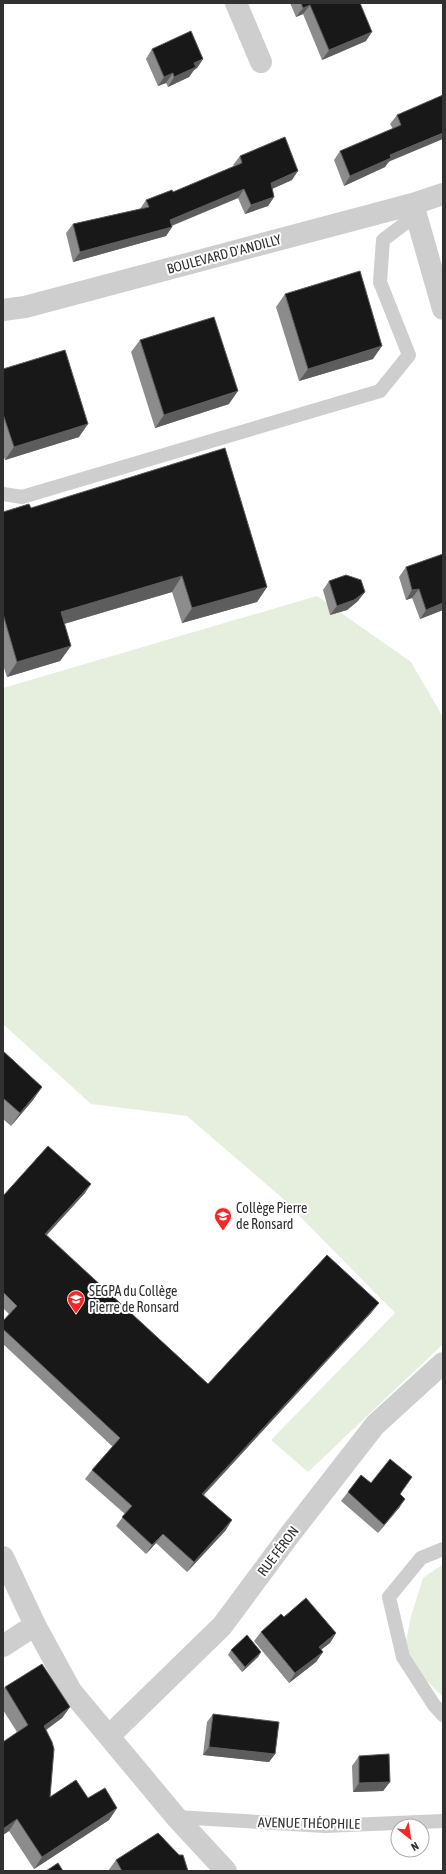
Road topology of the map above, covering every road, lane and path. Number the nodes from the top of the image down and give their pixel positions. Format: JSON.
{"nodes":[{"id":1,"x":236,"y":3,"type":"edge"},
{"id":2,"x":261,"y":62,"type":"dead end"},
{"id":3,"x":443,"y":194,"type":"edge"},
{"id":4,"x":414,"y":210,"type":"junction"},
{"id":5,"x":443,"y":309,"type":"edge"},
{"id":6,"x":3,"y":310,"type":"edge"},
{"id":7,"x":3,"y":494,"type":"edge"},
{"id":8,"x":443,"y":1363,"type":"edge"},
{"id":9,"x":443,"y":1549,"type":"edge"},
{"id":10,"x":3,"y":1557,"type":"edge"},
{"id":11,"x":30,"y":1616,"type":"junction"},
{"id":12,"x":3,"y":1646,"type":"edge"},
{"id":13,"x":443,"y":1715,"type":"edge"},
{"id":14,"x":108,"y":1736,"type":"junction"},
{"id":15,"x":176,"y":1817,"type":"junction"},
{"id":16,"x":443,"y":1821,"type":"edge"},
{"id":17,"x":226,"y":1871,"type":"edge"}],
"edges":[{"from":1,"to":2,"type":"street"},
{"from":3,"to":4,"type":"street","name":"BOULEVARD D'ANDILLY"},
{"from":4,"to":5,"type":"street"},
{"from":4,"to":6,"type":"street","name":"BOULEVARD D'ANDILLY"},
{"from":4,"to":7,"type":"lane"},
{"from":8,"to":14,"type":"street","name":"RUE FÉRON"},
{"from":9,"to":13,"type":"lane"},
{"from":10,"to":11,"type":"street"},
{"from":11,"to":12,"type":"street"},
{"from":11,"to":14,"type":"street"},
{"from":14,"to":15,"type":"street"},
{"from":15,"to":16,"type":"lane","name":"AVENUE THÉOPHILE"},
{"from":15,"to":17,"type":"street"}]}
